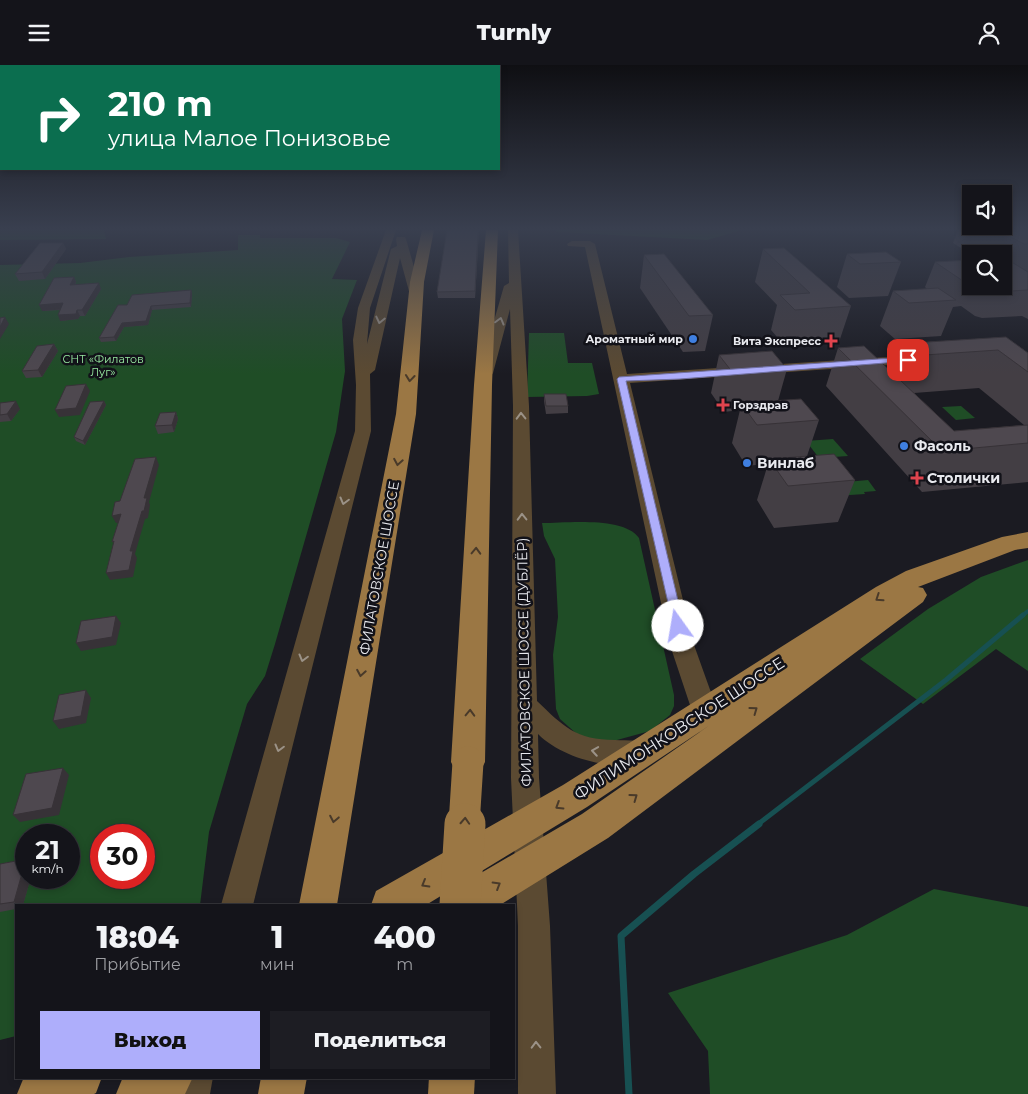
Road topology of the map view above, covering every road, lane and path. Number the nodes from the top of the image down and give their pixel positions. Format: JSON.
{"nodes":[{"id":1,"x":378,"y":278,"type":"edge"},
{"id":2,"x":411,"y":278,"type":"edge"},
{"id":3,"x":419,"y":278,"type":"edge"},
{"id":4,"x":489,"y":278,"type":"edge"},
{"id":5,"x":513,"y":278,"type":"edge"},
{"id":6,"x":516,"y":278,"type":"edge"},
{"id":7,"x":598,"y":278,"type":"edge"},
{"id":8,"x":416,"y":295,"type":"junction"},
{"id":9,"x":929,"y":358,"type":"dead end"},
{"id":10,"x":621,"y":379,"type":"junction"},
{"id":11,"x":483,"y":385,"type":"junction"},
{"id":12,"x":1028,"y":540,"type":"edge"},
{"id":13,"x":524,"y":705,"type":"junction"},
{"id":14,"x":710,"y":724,"type":"junction"},
{"id":15,"x":644,"y":752,"type":"junction"},
{"id":16,"x":528,"y":825,"type":"junction"},
{"id":17,"x":530,"y":865,"type":"junction"},
{"id":18,"x":237,"y":904,"type":"edge"},
{"id":19,"x":318,"y":904,"type":"edge"},
{"id":20,"x":392,"y":904,"type":"edge"},
{"id":21,"x":462,"y":904,"type":"edge"},
{"id":22,"x":464,"y":904,"type":"edge"},
{"id":23,"x":75,"y":1079,"type":"edge"},
{"id":24,"x":167,"y":1079,"type":"edge"},
{"id":25,"x":195,"y":1079,"type":"edge"},
{"id":26,"x":284,"y":1079,"type":"edge"},
{"id":27,"x":452,"y":1079,"type":"edge"},
{"id":28,"x":40,"y":1094,"type":"edge"},
{"id":29,"x":139,"y":1094,"type":"edge"},
{"id":30,"x":191,"y":1094,"type":"edge"},
{"id":31,"x":281,"y":1094,"type":"edge"},
{"id":32,"x":451,"y":1094,"type":"edge"},
{"id":33,"x":537,"y":1094,"type":"edge"}],
"edges":[{"from":1,"to":18,"type":"street","one_way":true},
{"from":2,"to":8,"type":"street"},
{"from":3,"to":8,"type":"main road","name":"ФИЛАТОВСКОЕ ШОССЕ"},
{"from":4,"to":11,"type":"main road"},
{"from":11,"to":5,"type":"street","one_way":true},
{"from":13,"to":6,"type":"street","name":"ФИЛАТОВСКОЕ ШОССЕ (ДУБЛЁР)","one_way":true},
{"from":7,"to":10,"type":"street"},
{"from":8,"to":19,"type":"main road","name":"ФИЛАТОВСКОЕ ШОССЕ","one_way":true},
{"from":9,"to":10,"type":"street"},
{"from":10,"to":14,"type":"street"},
{"from":21,"to":11,"type":"main road","one_way":true,"bridge":true},
{"from":12,"to":14,"type":"main road","name":"ФИЛИМОНКОВСКОЕ ШОССЕ"},
{"from":15,"to":13,"type":"street","one_way":true},
{"from":13,"to":16,"type":"street","name":"ФИЛАТОВСКОЕ ШОССЕ (ДУБЛЁР)"},
{"from":14,"to":15,"type":"main road","name":"ФИЛИМОНКОВСКОЕ ШОССЕ"},
{"from":17,"to":14,"type":"main road","name":"ФИЛИМОНКОВСКОЕ ШОССЕ","one_way":true},
{"from":15,"to":16,"type":"main road","name":"ФИЛИМОНКОВСКОЕ ШОССЕ","one_way":true},
{"from":16,"to":17,"type":"street","name":"ФИЛАТОВСКОЕ ШОССЕ (ДУБЛЁР)"},
{"from":16,"to":20,"type":"main road","name":"ФИЛИМОНКОВСКОЕ ШОССЕ","one_way":true},
{"from":22,"to":17,"type":"main road","name":"ФИЛИМОНКОВСКОЕ ШОССЕ","one_way":true},
{"from":33,"to":17,"type":"street","name":"ФИЛАТОВСКОЕ ШОССЕ (ДУБЛЁР)","one_way":true},
{"from":23,"to":28,"type":"main road"},
{"from":24,"to":29,"type":"main road"},
{"from":25,"to":30,"type":"street"},
{"from":26,"to":31,"type":"main road"},
{"from":27,"to":32,"type":"main road"}]}
